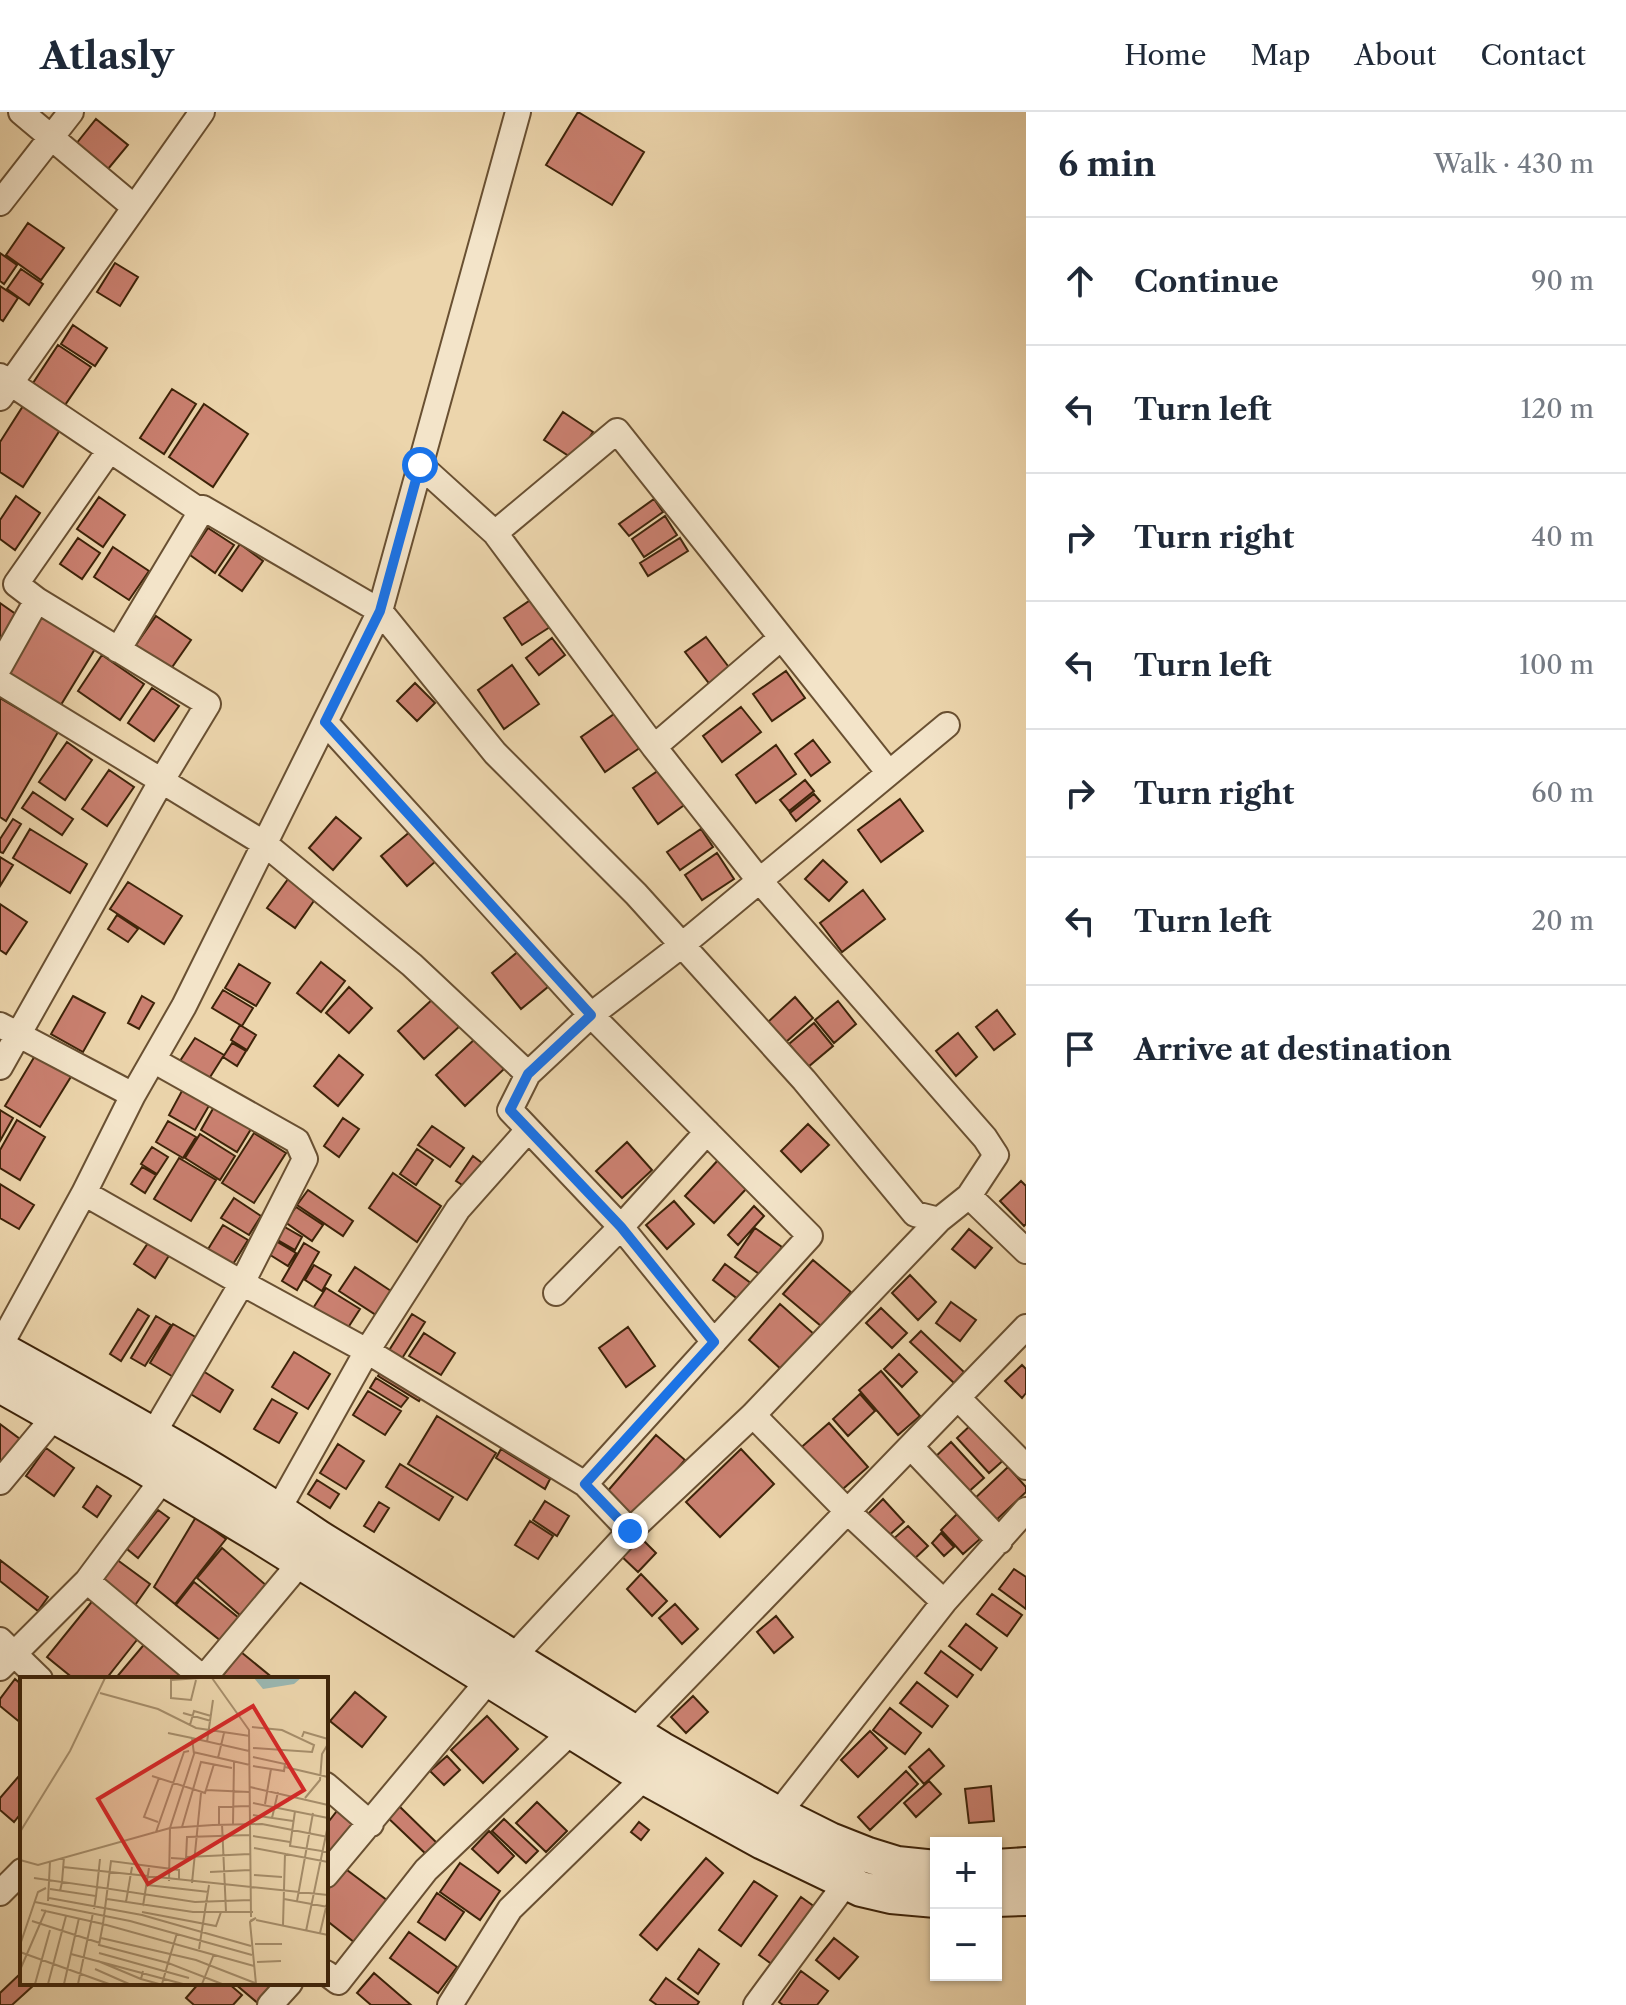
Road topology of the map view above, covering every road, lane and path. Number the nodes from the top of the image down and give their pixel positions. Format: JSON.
{"nodes":[{"id":1,"x":21,"y":112,"type":"edge"},
{"id":2,"x":71,"y":112,"type":"edge"},
{"id":3,"x":202,"y":112,"type":"edge"},
{"id":4,"x":518,"y":112,"type":"edge"},
{"id":5,"x":50,"y":138,"type":"junction"},
{"id":6,"x":0,"y":203,"type":"edge"},
{"id":7,"x":134,"y":207,"type":"junction"},
{"id":8,"x":3,"y":386,"type":"edge"},
{"id":9,"x":109,"y":451,"type":"junction"},
{"id":10,"x":420,"y":465,"type":"junction"},
{"id":11,"x":203,"y":508,"type":"junction"},
{"id":12,"x":495,"y":533,"type":"junction"},
{"id":13,"x":37,"y":600,"type":"junction"},
{"id":14,"x":380,"y":611,"type":"junction"},
{"id":15,"x":781,"y":638,"type":"junction"},
{"id":16,"x":118,"y":650,"type":"junction"},
{"id":17,"x":0,"y":666,"type":"edge"},
{"id":18,"x":0,"y":682,"type":"edge"},
{"id":19,"x":325,"y":722,"type":"junction"},
{"id":20,"x":947,"y":725,"type":"dead end"},
{"id":21,"x":654,"y":747,"type":"junction"},
{"id":22,"x":889,"y":773,"type":"junction"},
{"id":23,"x":162,"y":780,"type":"junction"},
{"id":24,"x":265,"y":844,"type":"junction"},
{"id":25,"x":759,"y":880,"type":"junction"},
{"id":26,"x":682,"y":945,"type":"junction"},
{"id":27,"x":591,"y":1015,"type":"junction"},
{"id":28,"x":9,"y":1030,"type":"edge"},
{"id":29,"x":153,"y":1060,"type":"junction"},
{"id":30,"x":0,"y":1067,"type":"edge"},
{"id":31,"x":528,"y":1074,"type":"junction"},
{"id":32,"x":133,"y":1095,"type":"junction"},
{"id":33,"x":528,"y":1130,"type":"junction"},
{"id":34,"x":707,"y":1132,"type":"junction"},
{"id":35,"x":84,"y":1193,"type":"junction"},
{"id":36,"x":969,"y":1196,"type":"junction"},
{"id":37,"x":939,"y":1220,"type":"junction"},
{"id":38,"x":621,"y":1227,"type":"junction"},
{"id":39,"x":1026,"y":1251,"type":"edge"},
{"id":40,"x":242,"y":1283,"type":"junction"},
{"id":41,"x":556,"y":1293,"type":"dead end"},
{"id":42,"x":1026,"y":1327,"type":"edge"},
{"id":43,"x":714,"y":1342,"type":"junction"},
{"id":44,"x":0,"y":1347,"type":"edge"},
{"id":45,"x":367,"y":1351,"type":"junction"},
{"id":46,"x":0,"y":1385,"type":"edge"},
{"id":47,"x":958,"y":1398,"type":"junction"},
{"id":48,"x":753,"y":1415,"type":"junction"},
{"id":49,"x":55,"y":1416,"type":"junction"},
{"id":50,"x":153,"y":1434,"type":"junction"},
{"id":51,"x":911,"y":1447,"type":"junction"},
{"id":52,"x":1026,"y":1467,"type":"edge"},
{"id":53,"x":163,"y":1479,"type":"junction"},
{"id":54,"x":0,"y":1482,"type":"edge"},
{"id":55,"x":585,"y":1484,"type":"junction"},
{"id":56,"x":278,"y":1510,"type":"junction"},
{"id":57,"x":1026,"y":1510,"type":"edge"},
{"id":58,"x":848,"y":1512,"type":"junction"},
{"id":59,"x":630,"y":1531,"type":"junction"},
{"id":60,"x":1000,"y":1541,"type":"junction"},
{"id":61,"x":310,"y":1551,"type":"junction"},
{"id":62,"x":87,"y":1581,"type":"junction"},
{"id":63,"x":944,"y":1602,"type":"junction"},
{"id":64,"x":5,"y":1654,"type":"edge"},
{"id":65,"x":513,"y":1657,"type":"junction"},
{"id":66,"x":37,"y":1677,"type":"edge"},
{"id":67,"x":201,"y":1677,"type":"edge"},
{"id":68,"x":205,"y":1677,"type":"edge"},
{"id":69,"x":488,"y":1681,"type":"junction"},
{"id":70,"x":571,"y":1732,"type":"junction"},
{"id":71,"x":634,"y":1732,"type":"junction"},
{"id":72,"x":645,"y":1777,"type":"junction"},
{"id":73,"x":328,"y":1787,"type":"edge"},
{"id":74,"x":778,"y":1814,"type":"junction"},
{"id":75,"x":371,"y":1824,"type":"junction"},
{"id":76,"x":1026,"y":1865,"type":"edge"},
{"id":77,"x":930,"y":1867,"type":"edge"},
{"id":78,"x":1002,"y":1867,"type":"edge"},
{"id":79,"x":20,"y":1873,"type":"edge"},
{"id":80,"x":328,"y":1873,"type":"edge"},
{"id":81,"x":846,"y":1883,"type":"junction"},
{"id":82,"x":0,"y":1893,"type":"edge"},
{"id":83,"x":1026,"y":1898,"type":"edge"},
{"id":84,"x":930,"y":1899,"type":"edge"},
{"id":85,"x":1002,"y":1899,"type":"edge"},
{"id":86,"x":328,"y":1974,"type":"edge"},
{"id":87,"x":288,"y":1985,"type":"edge"},
{"id":88,"x":270,"y":2005,"type":"edge"},
{"id":89,"x":450,"y":2005,"type":"edge"},
{"id":90,"x":756,"y":2005,"type":"edge"}],
"edges":[{"from":1,"to":5,"type":"street"},
{"from":2,"to":5,"type":"street"},
{"from":3,"to":7,"type":"street"},
{"from":4,"to":10,"type":"street"},
{"from":5,"to":6,"type":"street"},
{"from":5,"to":7,"type":"street"},
{"from":7,"to":8,"type":"street"},
{"from":8,"to":9,"type":"street"},
{"from":9,"to":11,"type":"street"},
{"from":9,"to":13,"type":"street"},
{"from":10,"to":12,"type":"street"},
{"from":10,"to":14,"type":"street"},
{"from":11,"to":14,"type":"street"},
{"from":11,"to":16,"type":"street"},
{"from":12,"to":15,"type":"street"},
{"from":12,"to":21,"type":"street"},
{"from":13,"to":16,"type":"street"},
{"from":13,"to":17,"type":"street"},
{"from":14,"to":19,"type":"street"},
{"from":14,"to":26,"type":"street"},
{"from":15,"to":21,"type":"street"},
{"from":15,"to":22,"type":"street"},
{"from":16,"to":23,"type":"street"},
{"from":18,"to":23,"type":"street"},
{"from":19,"to":24,"type":"street"},
{"from":19,"to":27,"type":"street"},
{"from":20,"to":22,"type":"street"},
{"from":21,"to":25,"type":"street"},
{"from":22,"to":25,"type":"street"},
{"from":23,"to":24,"type":"street"},
{"from":23,"to":28,"type":"street"},
{"from":24,"to":29,"type":"street"},
{"from":24,"to":31,"type":"street"},
{"from":25,"to":26,"type":"street"},
{"from":25,"to":36,"type":"street"},
{"from":26,"to":27,"type":"street"},
{"from":26,"to":37,"type":"street"},
{"from":27,"to":31,"type":"street"},
{"from":27,"to":34,"type":"street"},
{"from":28,"to":30,"type":"street"},
{"from":28,"to":32,"type":"street"},
{"from":29,"to":32,"type":"street"},
{"from":29,"to":40,"type":"street"},
{"from":31,"to":33,"type":"street"},
{"from":32,"to":35,"type":"street"},
{"from":33,"to":38,"type":"street"},
{"from":33,"to":45,"type":"street"},
{"from":34,"to":38,"type":"street"},
{"from":34,"to":43,"type":"street"},
{"from":35,"to":40,"type":"street"},
{"from":35,"to":44,"type":"street"},
{"from":36,"to":37,"type":"street"},
{"from":36,"to":39,"type":"street"},
{"from":37,"to":48,"type":"street"},
{"from":38,"to":41,"type":"street"},
{"from":38,"to":43,"type":"street"},
{"from":40,"to":45,"type":"street"},
{"from":40,"to":50,"type":"street"},
{"from":42,"to":47,"type":"street"},
{"from":43,"to":55,"type":"street"},
{"from":44,"to":50,"type":"main road"},
{"from":45,"to":55,"type":"street"},
{"from":45,"to":56,"type":"street"},
{"from":46,"to":49,"type":"main road"},
{"from":47,"to":51,"type":"street"},
{"from":47,"to":52,"type":"street"},
{"from":48,"to":58,"type":"street"},
{"from":48,"to":59,"type":"street"},
{"from":49,"to":53,"type":"main road"},
{"from":49,"to":54,"type":"street"},
{"from":50,"to":56,"type":"main road"},
{"from":51,"to":58,"type":"street"},
{"from":51,"to":60,"type":"street"},
{"from":53,"to":61,"type":"main road"},
{"from":53,"to":62,"type":"street"},
{"from":55,"to":59,"type":"street"},
{"from":56,"to":61,"type":"main road"},
{"from":57,"to":60,"type":"street"},
{"from":58,"to":63,"type":"street"},
{"from":58,"to":71,"type":"street"},
{"from":59,"to":65,"type":"street"},
{"from":60,"to":63,"type":"street"},
{"from":61,"to":65,"type":"main road"},
{"from":61,"to":68,"type":"street"},
{"from":61,"to":69,"type":"main road"},
{"from":62,"to":64,"type":"street"},
{"from":62,"to":67,"type":"street"},
{"from":63,"to":74,"type":"street"},
{"from":64,"to":66,"type":"street"},
{"from":65,"to":71,"type":"main road"},
{"from":69,"to":70,"type":"main road"},
{"from":69,"to":75,"type":"street"},
{"from":70,"to":72,"type":"main road"},
{"from":70,"to":86,"type":"street"},
{"from":71,"to":74,"type":"main road"},
{"from":72,"to":81,"type":"main road"},
{"from":72,"to":89,"type":"street"},
{"from":73,"to":75,"type":"street"},
{"from":74,"to":77,"type":"main road"},
{"from":75,"to":80,"type":"street"},
{"from":76,"to":78,"type":"main road"},
{"from":79,"to":82,"type":"street"},
{"from":81,"to":84,"type":"main road"},
{"from":81,"to":90,"type":"street"},
{"from":83,"to":85,"type":"main road"},
{"from":87,"to":88,"type":"street"}]}
